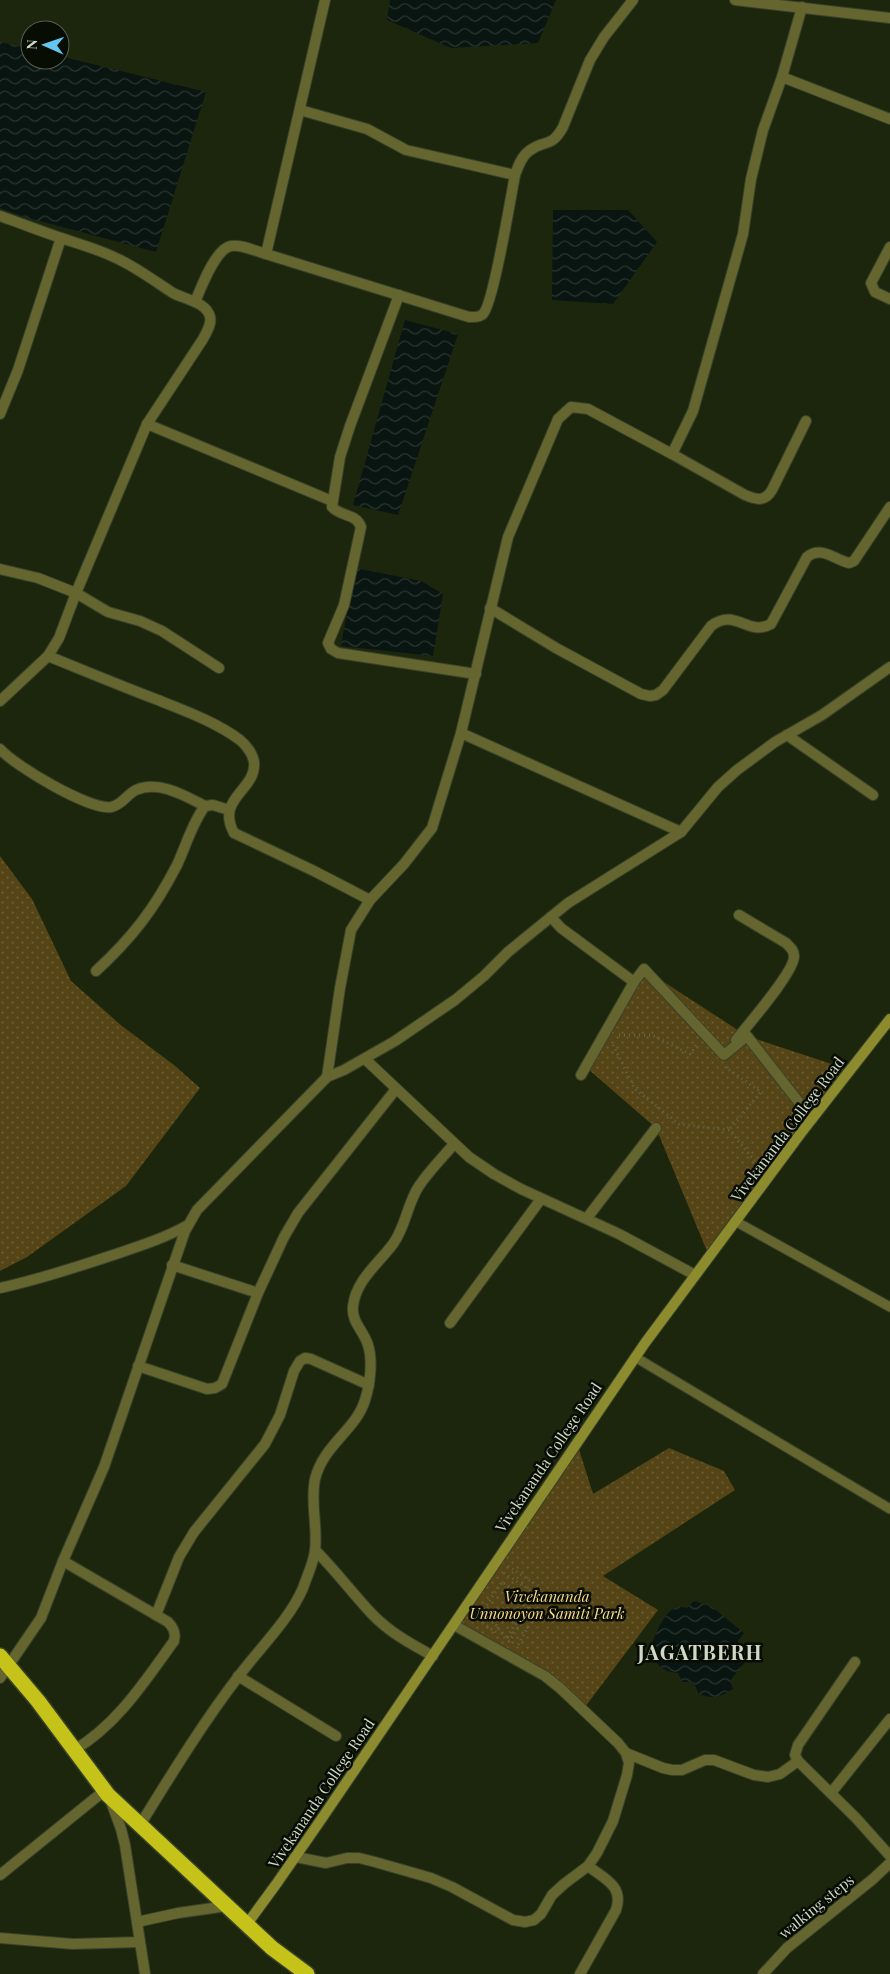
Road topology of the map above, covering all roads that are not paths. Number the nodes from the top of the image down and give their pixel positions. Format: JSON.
{"nodes":[{"id":1,"x":325,"y":0,"type":"edge"},
{"id":2,"x":633,"y":0,"type":"edge"},
{"id":3,"x":735,"y":0,"type":"edge"},
{"id":4,"x":819,"y":4,"type":"edge"},
{"id":5,"x":802,"y":7,"type":"junction"},
{"id":6,"x":890,"y":18,"type":"edge"},
{"id":7,"x":782,"y":77,"type":"junction"},
{"id":8,"x":300,"y":110,"type":"junction"},
{"id":9,"x":890,"y":118,"type":"edge"},
{"id":10,"x":516,"y":175,"type":"junction"},
{"id":11,"x":0,"y":216,"type":"edge"},
{"id":12,"x":61,"y":238,"type":"junction"},
{"id":13,"x":890,"y":246,"type":"edge"},
{"id":14,"x":266,"y":254,"type":"junction"},
{"id":15,"x":399,"y":295,"type":"junction"},
{"id":16,"x":890,"y":299,"type":"edge"},
{"id":17,"x":195,"y":302,"type":"junction"},
{"id":18,"x":0,"y":414,"type":"edge"},
{"id":19,"x":806,"y":421,"type":"dead end"},
{"id":20,"x":147,"y":424,"type":"junction"},
{"id":21,"x":672,"y":454,"type":"junction"},
{"id":22,"x":332,"y":501,"type":"junction"},
{"id":23,"x":890,"y":507,"type":"edge"},
{"id":24,"x":0,"y":569,"type":"edge"},
{"id":25,"x":76,"y":593,"type":"junction"},
{"id":26,"x":490,"y":608,"type":"junction"},
{"id":27,"x":48,"y":656,"type":"junction"},
{"id":28,"x":890,"y":667,"type":"edge"},
{"id":29,"x":218,"y":668,"type":"dead end"},
{"id":30,"x":476,"y":674,"type":"junction"},
{"id":31,"x":0,"y":701,"type":"edge"},
{"id":32,"x":461,"y":733,"type":"junction"},
{"id":33,"x":787,"y":735,"type":"junction"},
{"id":34,"x":0,"y":750,"type":"edge"},
{"id":35,"x":873,"y":795,"type":"dead end"},
{"id":36,"x":205,"y":806,"type":"junction"},
{"id":37,"x":230,"y":810,"type":"junction"},
{"id":38,"x":681,"y":832,"type":"junction"},
{"id":39,"x":370,"y":900,"type":"junction"},
{"id":40,"x":739,"y":915,"type":"dead end"},
{"id":41,"x":551,"y":917,"type":"junction"},
{"id":42,"x":96,"y":971,"type":"dead end"},
{"id":43,"x":634,"y":982,"type":"junction"},
{"id":44,"x":890,"y":1019,"type":"edge"},
{"id":45,"x":724,"y":1055,"type":"junction"},
{"id":46,"x":365,"y":1059,"type":"junction"},
{"id":47,"x":581,"y":1075,"type":"dead end"},
{"id":48,"x":327,"y":1078,"type":"junction"},
{"id":49,"x":396,"y":1088,"type":"junction"},
{"id":50,"x":812,"y":1119,"type":"junction"},
{"id":51,"x":656,"y":1128,"type":"dead end"},
{"id":52,"x":454,"y":1144,"type":"junction"},
{"id":53,"x":541,"y":1198,"type":"junction"},
{"id":54,"x":587,"y":1218,"type":"junction"},
{"id":55,"x":735,"y":1221,"type":"junction"},
{"id":56,"x":188,"y":1225,"type":"junction"},
{"id":57,"x":172,"y":1265,"type":"junction"},
{"id":58,"x":695,"y":1275,"type":"junction"},
{"id":59,"x":0,"y":1288,"type":"edge"},
{"id":60,"x":258,"y":1293,"type":"junction"},
{"id":61,"x":890,"y":1307,"type":"edge"},
{"id":62,"x":450,"y":1323,"type":"dead end"},
{"id":63,"x":635,"y":1357,"type":"junction"},
{"id":64,"x":138,"y":1366,"type":"junction"},
{"id":65,"x":369,"y":1385,"type":"junction"},
{"id":66,"x":890,"y":1509,"type":"edge"},
{"id":67,"x":316,"y":1551,"type":"junction"},
{"id":68,"x":63,"y":1561,"type":"junction"},
{"id":69,"x":156,"y":1615,"type":"junction"},
{"id":70,"x":454,"y":1624,"type":"junction"},
{"id":71,"x":432,"y":1656,"type":"junction"},
{"id":72,"x":4,"y":1660,"type":"edge"},
{"id":73,"x":855,"y":1662,"type":"dead end"},
{"id":74,"x":238,"y":1676,"type":"junction"},
{"id":75,"x":0,"y":1678,"type":"edge"},
{"id":76,"x":890,"y":1719,"type":"edge"},
{"id":77,"x":336,"y":1736,"type":"dead end"},
{"id":78,"x":74,"y":1750,"type":"junction"},
{"id":79,"x":626,"y":1753,"type":"junction"},
{"id":80,"x":798,"y":1760,"type":"junction"},
{"id":81,"x":106,"y":1793,"type":"junction"},
{"id":82,"x":831,"y":1793,"type":"junction"},
{"id":83,"x":140,"y":1825,"type":"junction"},
{"id":84,"x":296,"y":1856,"type":"junction"},
{"id":85,"x":890,"y":1856,"type":"edge"},
{"id":86,"x":890,"y":1862,"type":"edge"},
{"id":87,"x":588,"y":1866,"type":"junction"},
{"id":88,"x":0,"y":1875,"type":"edge"},
{"id":89,"x":227,"y":1906,"type":"junction"},
{"id":90,"x":137,"y":1922,"type":"junction"},
{"id":91,"x":246,"y":1924,"type":"junction"},
{"id":92,"x":0,"y":1938,"type":"edge"},
{"id":93,"x":140,"y":1942,"type":"junction"},
{"id":94,"x":145,"y":1974,"type":"edge"},
{"id":95,"x":307,"y":1974,"type":"edge"},
{"id":96,"x":580,"y":1974,"type":"edge"},
{"id":97,"x":763,"y":1974,"type":"edge"}],
"edges":[{"from":1,"to":8,"type":"street"},
{"from":2,"to":10,"type":"street"},
{"from":3,"to":5,"type":"street"},
{"from":4,"to":5,"type":"street"},
{"from":4,"to":6,"type":"street"},
{"from":5,"to":7,"type":"street"},
{"from":7,"to":9,"type":"street"},
{"from":7,"to":21,"type":"street"},
{"from":8,"to":10,"type":"street"},
{"from":8,"to":14,"type":"street"},
{"from":10,"to":15,"type":"street"},
{"from":11,"to":12,"type":"street"},
{"from":12,"to":17,"type":"street"},
{"from":12,"to":18,"type":"street"},
{"from":13,"to":16,"type":"street"},
{"from":14,"to":15,"type":"street"},
{"from":14,"to":17,"type":"street"},
{"from":15,"to":22,"type":"street"},
{"from":17,"to":20,"type":"street"},
{"from":19,"to":21,"type":"street"},
{"from":20,"to":22,"type":"street"},
{"from":20,"to":25,"type":"street"},
{"from":21,"to":26,"type":"street"},
{"from":22,"to":30,"type":"street"},
{"from":23,"to":26,"type":"street"},
{"from":24,"to":25,"type":"street"},
{"from":25,"to":27,"type":"street"},
{"from":25,"to":29,"type":"street"},
{"from":26,"to":30,"type":"street"},
{"from":27,"to":31,"type":"street"},
{"from":27,"to":37,"type":"street"},
{"from":28,"to":33,"type":"street"},
{"from":30,"to":32,"type":"street"},
{"from":32,"to":38,"type":"street"},
{"from":32,"to":39,"type":"street"},
{"from":33,"to":35,"type":"street"},
{"from":33,"to":38,"type":"street"},
{"from":34,"to":36,"type":"street"},
{"from":36,"to":37,"type":"street"},
{"from":36,"to":42,"type":"street"},
{"from":37,"to":39,"type":"street"},
{"from":38,"to":41,"type":"street"},
{"from":39,"to":48,"type":"street"},
{"from":40,"to":45,"type":"street"},
{"from":41,"to":43,"type":"street"},
{"from":41,"to":46,"type":"street"},
{"from":43,"to":45,"type":"street"},
{"from":43,"to":47,"type":"street"},
{"from":44,"to":50,"type":"street","name":"Vivekananda College Road"},
{"from":45,"to":50,"type":"street"},
{"from":46,"to":48,"type":"street"},
{"from":46,"to":49,"type":"street"},
{"from":48,"to":56,"type":"street"},
{"from":49,"to":52,"type":"street"},
{"from":49,"to":60,"type":"street"},
{"from":50,"to":55,"type":"street","name":"Vivekananda College Road"},
{"from":51,"to":54,"type":"street"},
{"from":52,"to":53,"type":"street"},
{"from":52,"to":65,"type":"street"},
{"from":53,"to":54,"type":"street"},
{"from":53,"to":62,"type":"street"},
{"from":54,"to":58,"type":"street"},
{"from":55,"to":58,"type":"street","name":"Vivekananda College Road"},
{"from":55,"to":61,"type":"lane"},
{"from":56,"to":57,"type":"street"},
{"from":56,"to":59,"type":"street"},
{"from":57,"to":60,"type":"street"},
{"from":57,"to":64,"type":"street"},
{"from":58,"to":63,"type":"street","name":"Vivekananda College Road"},
{"from":60,"to":64,"type":"street"},
{"from":63,"to":66,"type":"lane"},
{"from":63,"to":70,"type":"street","name":"Vivekananda College Road"},
{"from":64,"to":68,"type":"street"},
{"from":65,"to":67,"type":"street"},
{"from":65,"to":69,"type":"street"},
{"from":67,"to":71,"type":"street"},
{"from":67,"to":74,"type":"street"},
{"from":68,"to":69,"type":"street"},
{"from":68,"to":72,"type":"street"},
{"from":69,"to":78,"type":"street"},
{"from":70,"to":71,"type":"street","name":"Vivekananda College Road"},
{"from":70,"to":79,"type":"street"},
{"from":71,"to":84,"type":"street","name":"Vivekananda College Road"},
{"from":72,"to":75,"type":"street"},
{"from":72,"to":78,"type":"highway"},
{"from":73,"to":80,"type":"street"},
{"from":74,"to":77,"type":"street"},
{"from":74,"to":83,"type":"street"},
{"from":76,"to":82,"type":"street"},
{"from":78,"to":81,"type":"highway"},
{"from":79,"to":80,"type":"street"},
{"from":79,"to":87,"type":"street"},
{"from":80,"to":82,"type":"street"},
{"from":81,"to":83,"type":"highway"},
{"from":81,"to":88,"type":"street"},
{"from":81,"to":90,"type":"street"},
{"from":82,"to":85,"type":"street"},
{"from":83,"to":89,"type":"highway"},
{"from":84,"to":87,"type":"street"},
{"from":84,"to":91,"type":"street","name":"Vivekananda College Road"},
{"from":86,"to":97,"type":"street","name":"walking steps"},
{"from":87,"to":96,"type":"street"},
{"from":89,"to":90,"type":"street"},
{"from":89,"to":91,"type":"highway"},
{"from":90,"to":93,"type":"street"},
{"from":91,"to":95,"type":"highway"},
{"from":92,"to":93,"type":"street"},
{"from":93,"to":94,"type":"street"}]}
